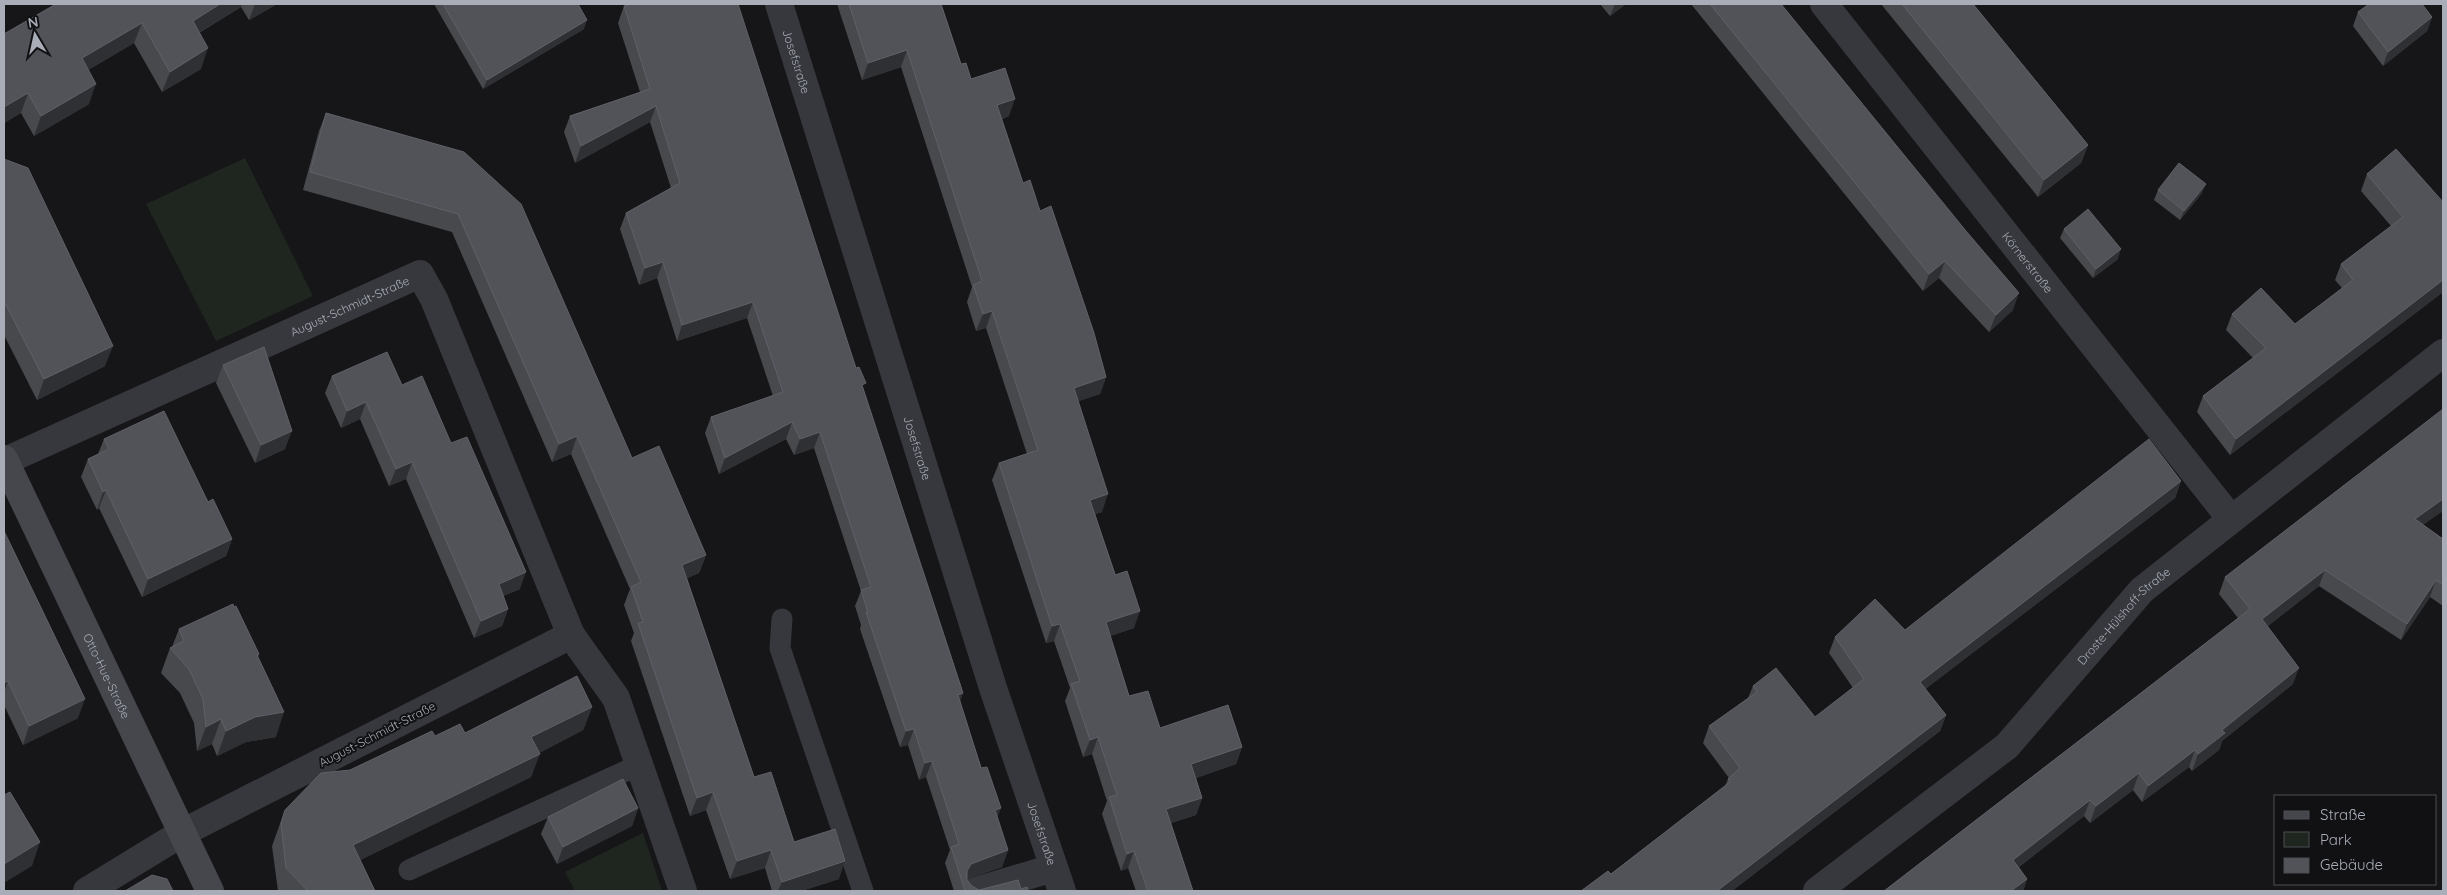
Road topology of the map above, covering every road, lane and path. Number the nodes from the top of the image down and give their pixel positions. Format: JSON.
{"nodes":[{"id":1,"x":779,"y":4,"type":"edge"},
{"id":2,"x":1824,"y":4,"type":"edge"},
{"id":3,"x":2443,"y":353,"type":"edge"},
{"id":4,"x":4,"y":460,"type":"edge"},
{"id":5,"x":2231,"y":519,"type":"junction"},
{"id":6,"x":782,"y":619,"type":"dead end"},
{"id":7,"x":571,"y":635,"type":"junction"},
{"id":8,"x":639,"y":765,"type":"junction"},
{"id":9,"x":182,"y":833,"type":"junction"},
{"id":10,"x":409,"y":870,"type":"dead end"},
{"id":11,"x":1057,"y":880,"type":"edge"},
{"id":12,"x":87,"y":891,"type":"edge"},
{"id":13,"x":210,"y":891,"type":"edge"},
{"id":14,"x":684,"y":891,"type":"edge"},
{"id":15,"x":863,"y":891,"type":"edge"},
{"id":16,"x":976,"y":891,"type":"edge"},
{"id":17,"x":1817,"y":891,"type":"edge"}],
"edges":[{"from":1,"to":11,"type":"street","name":"Josefstraße"},
{"from":2,"to":5,"type":"street","name":"Körnerstraße"},
{"from":3,"to":5,"type":"street","name":"Droste-Hülshoff-Straße"},
{"from":4,"to":7,"type":"street","name":"August-Schmidt-Straße"},
{"from":4,"to":9,"type":"street","name":"Otto-Hue-Straße"},
{"from":5,"to":17,"type":"street","name":"Droste-Hülshoff-Straße"},
{"from":6,"to":15,"type":"lane"},
{"from":7,"to":8,"type":"street","name":"August-Schmidt-Straße"},
{"from":7,"to":9,"type":"street","name":"August-Schmidt-Straße"},
{"from":8,"to":10,"type":"lane"},
{"from":8,"to":14,"type":"street","name":"August-Schmidt-Straße"},
{"from":9,"to":12,"type":"street","name":"August-Schmidt-Straße"},
{"from":9,"to":13,"type":"street","name":"Otto-Hue-Straße"},
{"from":11,"to":16,"type":"street"}]}
